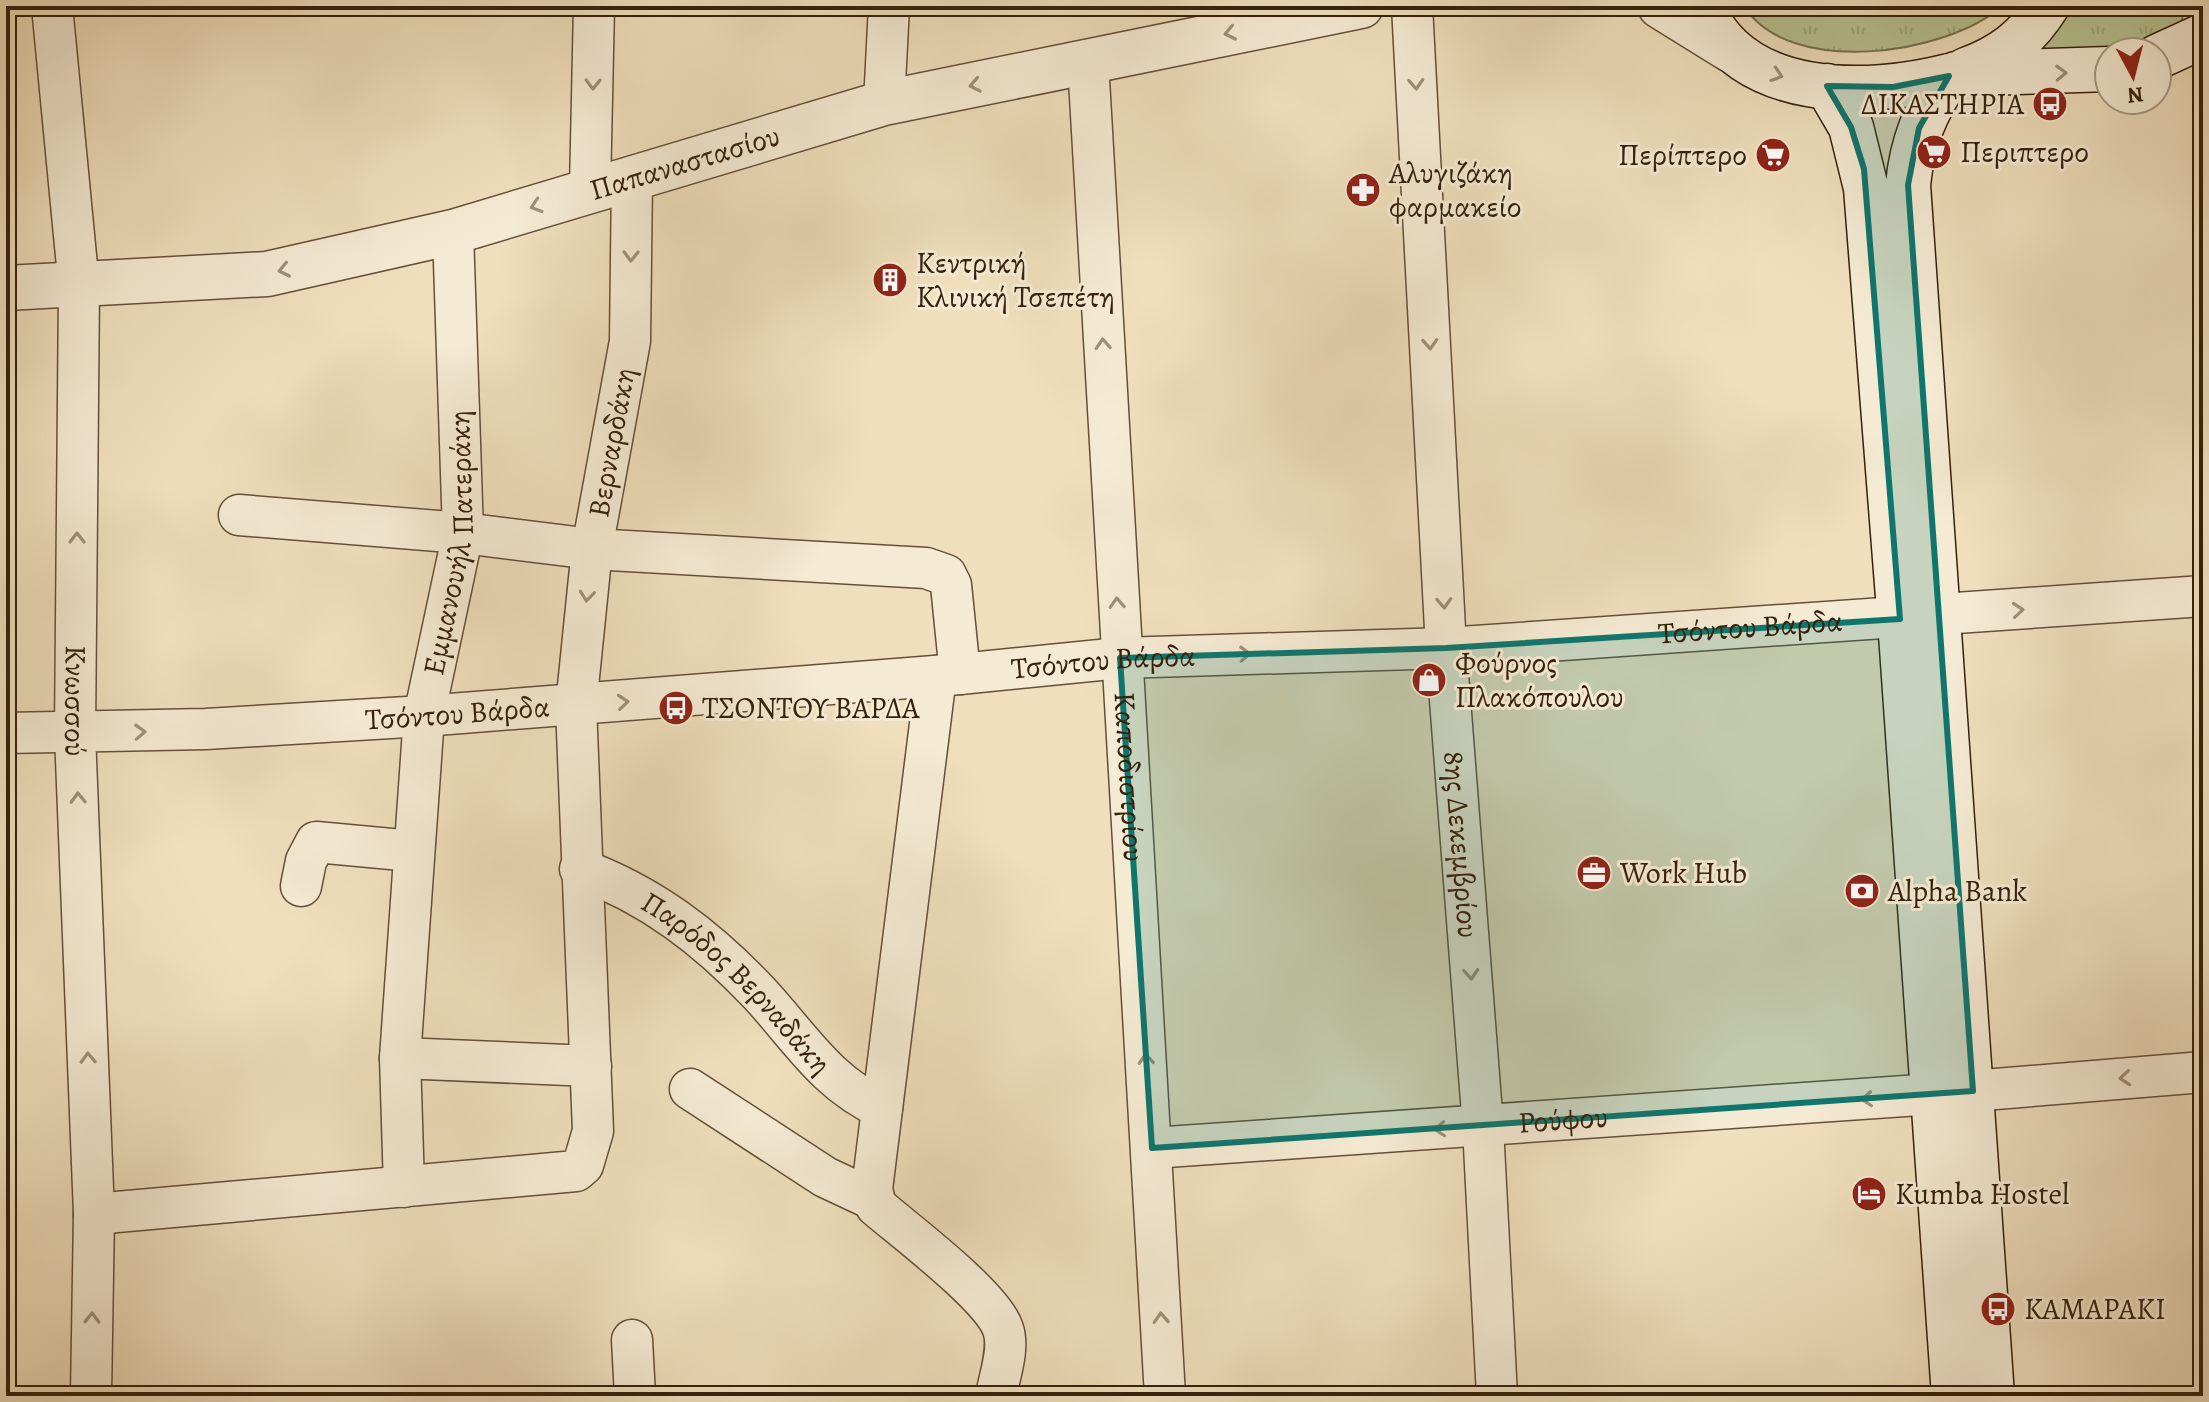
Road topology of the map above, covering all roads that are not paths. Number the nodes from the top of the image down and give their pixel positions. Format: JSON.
{"nodes":[{"id":1,"x":52,"y":6,"type":"edge"},
{"id":2,"x":594,"y":6,"type":"edge"},
{"id":3,"x":889,"y":6,"type":"edge"},
{"id":4,"x":1361,"y":6,"type":"edge"},
{"id":5,"x":1412,"y":6,"type":"edge"},
{"id":6,"x":1660,"y":6,"type":"edge"},
{"id":7,"x":1702,"y":6,"type":"edge"},
{"id":8,"x":2047,"y":6,"type":"edge"},
{"id":9,"x":2203,"y":36,"type":"edge"},
{"id":10,"x":1731,"y":50,"type":"junction"},
{"id":11,"x":2173,"y":50,"type":"edge"},
{"id":12,"x":1088,"y":62,"type":"junction"},
{"id":13,"x":2173,"y":66,"type":"edge"},
{"id":14,"x":2203,"y":68,"type":"edge"},
{"id":15,"x":2093,"y":70,"type":"edge"},
{"id":16,"x":1952,"y":75,"type":"junction"},
{"id":17,"x":1827,"y":86,"type":"junction"},
{"id":18,"x":884,"y":103,"type":"junction"},
{"id":19,"x":632,"y":178,"type":"junction"},
{"id":20,"x":590,"y":189,"type":"junction"},
{"id":21,"x":453,"y":232,"type":"junction"},
{"id":22,"x":79,"y":287,"type":"junction"},
{"id":23,"x":6,"y":288,"type":"edge"},
{"id":24,"x":239,"y":515,"type":"dead end"},
{"id":25,"x":463,"y":533,"type":"junction"},
{"id":26,"x":592,"y":549,"type":"junction"},
{"id":27,"x":2203,"y":596,"type":"edge"},
{"id":28,"x":1920,"y":618,"type":"junction"},
{"id":29,"x":1446,"y":648,"type":"junction"},
{"id":30,"x":1120,"y":658,"type":"junction"},
{"id":31,"x":948,"y":675,"type":"junction"},
{"id":32,"x":576,"y":706,"type":"junction"},
{"id":33,"x":424,"y":716,"type":"junction"},
{"id":34,"x":6,"y":733,"type":"edge"},
{"id":35,"x":75,"y":734,"type":"junction"},
{"id":36,"x":413,"y":851,"type":"junction"},
{"id":37,"x":580,"y":869,"type":"junction"},
{"id":38,"x":301,"y":886,"type":"dead end"},
{"id":39,"x":400,"y":1058,"type":"junction"},
{"id":40,"x":591,"y":1066,"type":"junction"},
{"id":41,"x":2203,"y":1072,"type":"edge"},
{"id":42,"x":690,"y":1089,"type":"dead end"},
{"id":43,"x":1953,"y":1092,"type":"junction"},
{"id":44,"x":882,"y":1108,"type":"junction"},
{"id":45,"x":1483,"y":1127,"type":"junction"},
{"id":46,"x":1152,"y":1148,"type":"junction"},
{"id":47,"x":404,"y":1187,"type":"junction"},
{"id":48,"x":874,"y":1200,"type":"junction"},
{"id":49,"x":94,"y":1214,"type":"junction"},
{"id":50,"x":632,"y":1340,"type":"dead end"},
{"id":51,"x":91,"y":1396,"type":"edge"},
{"id":52,"x":635,"y":1396,"type":"edge"},
{"id":53,"x":996,"y":1396,"type":"edge"},
{"id":54,"x":1165,"y":1396,"type":"edge"},
{"id":55,"x":1497,"y":1396,"type":"edge"},
{"id":56,"x":1954,"y":1396,"type":"edge"},
{"id":57,"x":1992,"y":1396,"type":"edge"}],
"edges":[{"from":1,"to":22,"type":"street","name":"Κνωσσού"},
{"from":2,"to":20,"type":"street","one_way":true},
{"from":3,"to":18,"type":"street"},
{"from":4,"to":12,"type":"main road","name":"Παπαναστασίου","one_way":true},
{"from":5,"to":29,"type":"street","name":"8ης Δεκεμβρίου","one_way":true},
{"from":6,"to":10,"type":"main road"},
{"from":7,"to":10,"type":"main road"},
{"from":8,"to":16,"type":"main road"},
{"from":9,"to":11,"type":"main road"},
{"from":10,"to":17,"type":"main road","one_way":true},
{"from":12,"to":18,"type":"main road","name":"Παπαναστασίου","one_way":true},
{"from":30,"to":12,"type":"street","name":"Καποδιστρίου","one_way":true},
{"from":13,"to":14,"type":"main road"},
{"from":16,"to":15,"type":"main road","one_way":true},
{"from":16,"to":17,"type":"main road"},
{"from":16,"to":28,"type":"main road"},
{"from":17,"to":28,"type":"main road"},
{"from":18,"to":19,"type":"main road","name":"Παπαναστασίου"},
{"from":19,"to":20,"type":"main road","name":"Παπαναστασίου"},
{"from":19,"to":26,"type":"street","name":"Βερναρδάκη","one_way":true},
{"from":20,"to":21,"type":"main road","name":"Παπαναστασίου","one_way":true},
{"from":21,"to":22,"type":"main road","name":"Παπαναστασίου","one_way":true},
{"from":21,"to":25,"type":"street","name":"Εμμανουήλ Πατεράκη"},
{"from":22,"to":23,"type":"main road","name":"Παπαναστασίου"},
{"from":35,"to":22,"type":"street","name":"Κνωσσού","one_way":true},
{"from":24,"to":25,"type":"street"},
{"from":25,"to":26,"type":"street"},
{"from":25,"to":33,"type":"street","name":"Εμμανουήλ Πατεράκη"},
{"from":26,"to":31,"type":"street"},
{"from":26,"to":32,"type":"street","name":"Βερναρδάκη","one_way":true},
{"from":28,"to":27,"type":"street","name":"Τσόντου Βάρδα","one_way":true},
{"from":28,"to":29,"type":"street","name":"Τσόντου Βάρδα"},
{"from":28,"to":43,"type":"main road"},
{"from":30,"to":29,"type":"street","name":"Τσόντου Βάρδα","one_way":true},
{"from":29,"to":45,"type":"street","name":"8ης Δεκεμβρίου","one_way":true},
{"from":30,"to":31,"type":"street","name":"Τσόντου Βάρδα"},
{"from":46,"to":30,"type":"street","name":"Καποδιστρίου","one_way":true},
{"from":32,"to":31,"type":"street","name":"Τσόντου Βάρδα","one_way":true},
{"from":31,"to":44,"type":"street"},
{"from":32,"to":33,"type":"street","name":"Τσόντου Βάρδα"},
{"from":32,"to":37,"type":"street","name":"Βερναρδάκη"},
{"from":35,"to":33,"type":"street","name":"Τσόντου Βάρδα","one_way":true},
{"from":33,"to":36,"type":"street","name":"Εμμανουήλ Πατεράκη"},
{"from":34,"to":35,"type":"street","name":"Τσόντου Βάρδα"},
{"from":49,"to":35,"type":"street","name":"Κνωσσού","one_way":true},
{"from":36,"to":38,"type":"street"},
{"from":36,"to":39,"type":"street","name":"Εμμανουήλ Πατεράκη"},
{"from":37,"to":40,"type":"street","name":"Βερναρδάκη"},
{"from":37,"to":44,"type":"street","name":"Παρόδος Βερναδάκη"},
{"from":39,"to":40,"type":"street"},
{"from":39,"to":47,"type":"street","name":"Εμμανουήλ Πατεράκη"},
{"from":40,"to":47,"type":"street","name":"Βερναρδάκη"},
{"from":41,"to":43,"type":"street","name":"Ρούφου","one_way":true},
{"from":42,"to":48,"type":"street"},
{"from":43,"to":45,"type":"street","name":"Ρούφου","one_way":true},
{"from":43,"to":56,"type":"main road"},
{"from":43,"to":57,"type":"main road"},
{"from":44,"to":48,"type":"street"},
{"from":45,"to":46,"type":"street","name":"Ρούφου","one_way":true},
{"from":45,"to":55,"type":"street","name":"8ης Δεκεμβρίου"},
{"from":54,"to":46,"type":"street","name":"Καποδιστρίου","one_way":true},
{"from":47,"to":49,"type":"street"},
{"from":48,"to":53,"type":"street"},
{"from":51,"to":49,"type":"street","name":"Κνωσσού","one_way":true},
{"from":50,"to":52,"type":"street"}]}
